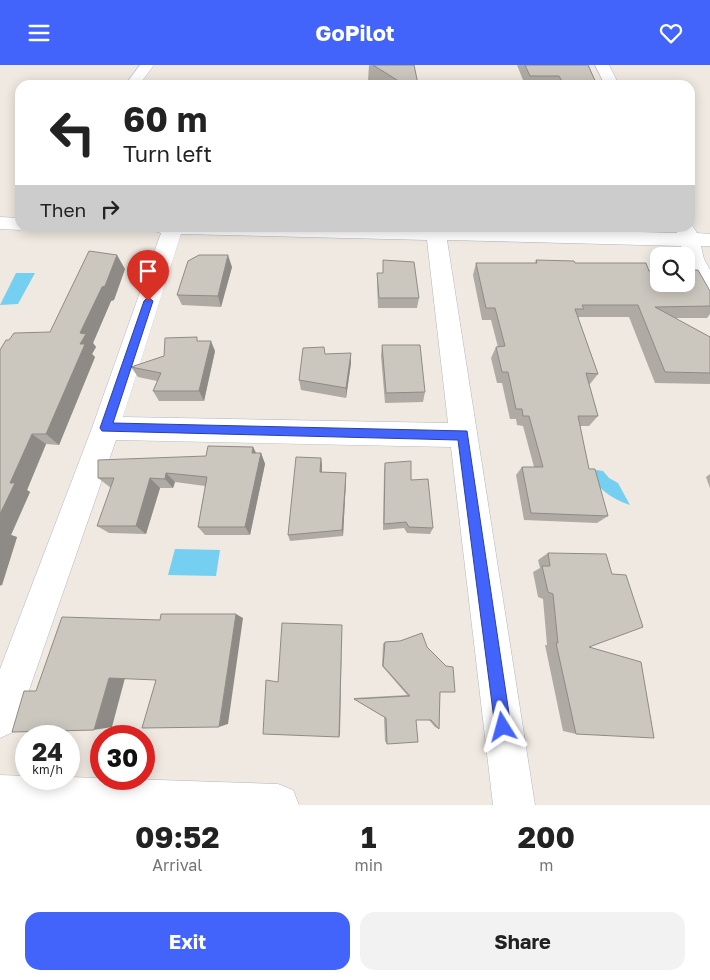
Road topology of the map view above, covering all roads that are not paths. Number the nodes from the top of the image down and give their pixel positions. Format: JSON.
{"nodes":[{"id":1,"x":147,"y":65,"type":"edge"},
{"id":2,"x":602,"y":65,"type":"edge"},
{"id":3,"x":136,"y":80,"type":"edge"},
{"id":4,"x":610,"y":80,"type":"edge"},
{"id":5,"x":0,"y":223,"type":"edge"},
{"id":6,"x":15,"y":224,"type":"edge"},
{"id":7,"x":172,"y":232,"type":"edge"},
{"id":8,"x":348,"y":232,"type":"edge"},
{"id":9,"x":436,"y":234,"type":"junction"},
{"id":10,"x":695,"y":236,"type":"edge"},
{"id":11,"x":710,"y":255,"type":"edge"},
{"id":12,"x":710,"y":290,"type":"edge"},
{"id":13,"x":106,"y":428,"type":"junction"},
{"id":14,"x":463,"y":435,"type":"junction"},
{"id":15,"x":0,"y":719,"type":"edge"},
{"id":16,"x":0,"y":795,"type":"edge"},
{"id":17,"x":278,"y":805,"type":"edge"},
{"id":18,"x":514,"y":805,"type":"edge"}],
"edges":[{"from":1,"to":3,"type":"street"},
{"from":2,"to":4,"type":"street"},
{"from":5,"to":6,"type":"street"},
{"from":7,"to":13,"type":"street"},
{"from":8,"to":9,"type":"street"},
{"from":9,"to":10,"type":"street"},
{"from":9,"to":14,"type":"street"},
{"from":10,"to":11,"type":"street"},
{"from":10,"to":12,"type":"street"},
{"from":13,"to":14,"type":"street"},
{"from":13,"to":15,"type":"street"},
{"from":14,"to":18,"type":"street"},
{"from":16,"to":17,"type":"street"}]}
